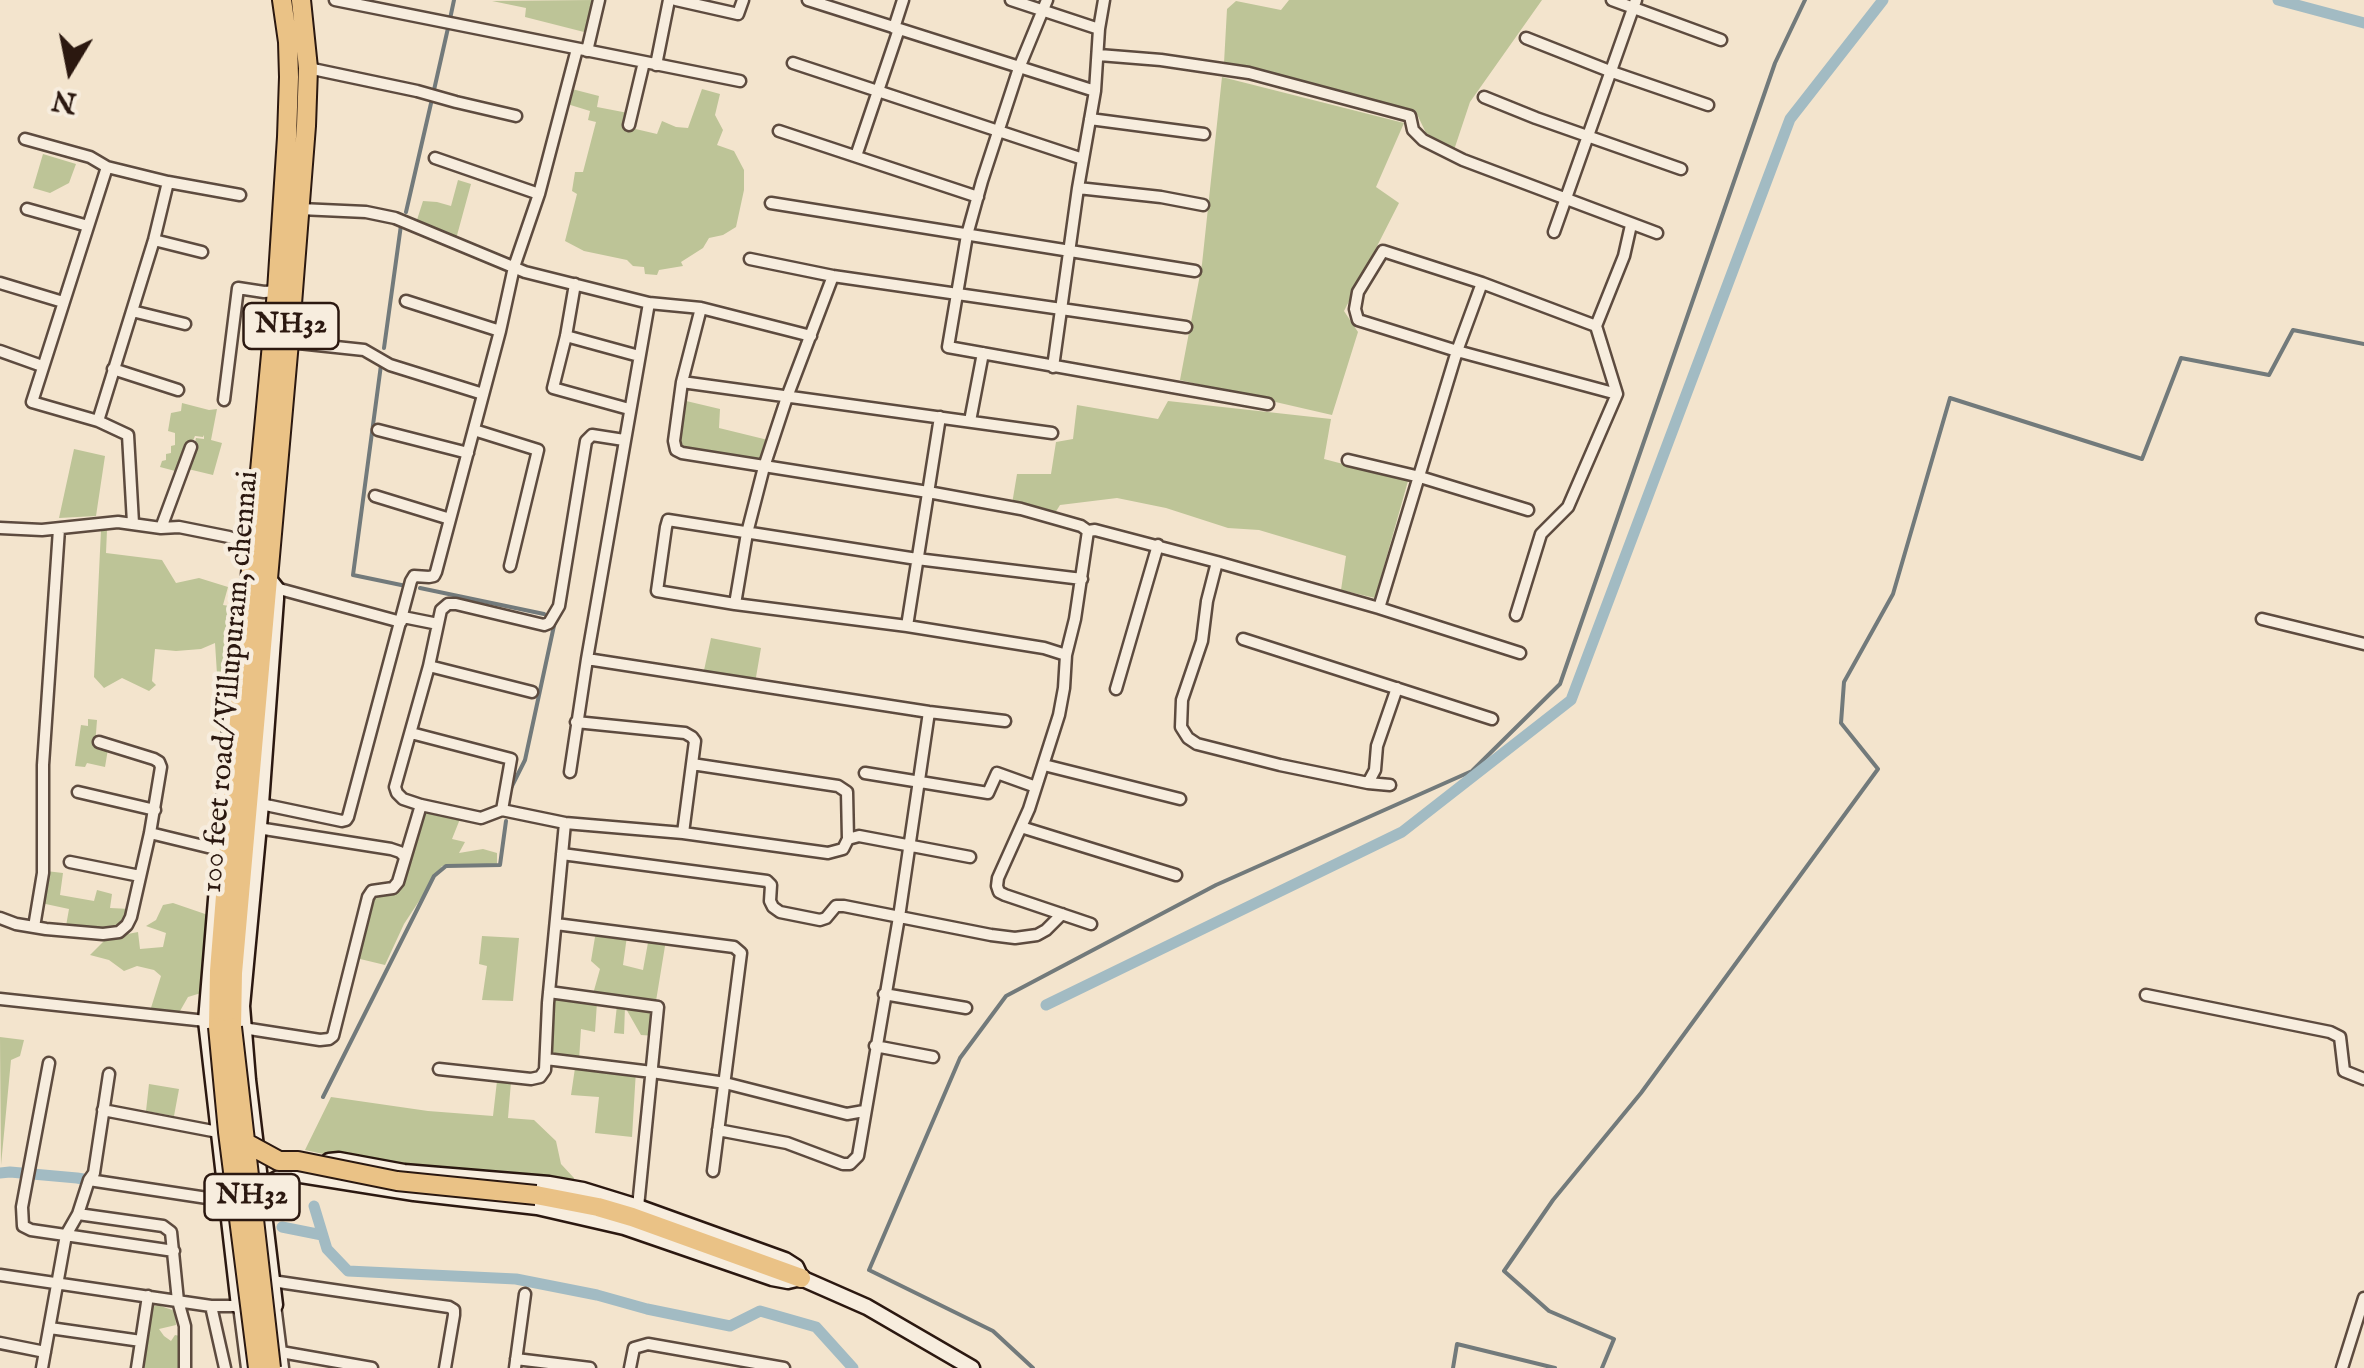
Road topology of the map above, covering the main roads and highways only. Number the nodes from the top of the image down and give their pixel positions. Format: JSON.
{"nodes":[{"id":1,"x":282,"y":0,"type":"edge"},
{"id":2,"x":301,"y":0,"type":"edge"},
{"id":3,"x":262,"y":545,"type":"junction"},
{"id":4,"x":225,"y":1028,"type":"junction"},
{"id":5,"x":246,"y":1143,"type":"junction"},
{"id":6,"x":279,"y":1161,"type":"junction"},
{"id":7,"x":256,"y":1188,"type":"junction"},
{"id":8,"x":802,"y":1278,"type":"road end"},
{"id":9,"x":276,"y":1360,"type":"edge"},
{"id":10,"x":258,"y":1368,"type":"edge"}],
"edges":[{"from":1,"to":3,"type":"highway","name":"100 feet road/ Villupuram, chennai","number":"NH32"},
{"from":2,"to":3,"type":"highway","name":"100 feet road/ Villupuram, chennai","number":"NH32"},
{"from":3,"to":4,"type":"highway","name":"100 feet road/ Villupuram, chennai","number":"NH32"},
{"from":4,"to":5,"type":"highway","name":"100 feet road/ Villupuram, chennai","number":"NH32","bridge":true},
{"from":4,"to":10,"type":"highway","name":"100 feet road/ Villupuram, chennai","number":"NH32","bridge":true},
{"from":5,"to":6,"type":"highway","bridge":true},
{"from":5,"to":7,"type":"highway","name":"100 feet road/ Villupuram, chennai","number":"NH32","bridge":true},
{"from":6,"to":7,"type":"highway"},
{"from":6,"to":8,"type":"highway","bridge":true},
{"from":7,"to":9,"type":"highway","name":"100 feet road/ Villupuram, chennai","number":"NH32","bridge":true}]}
